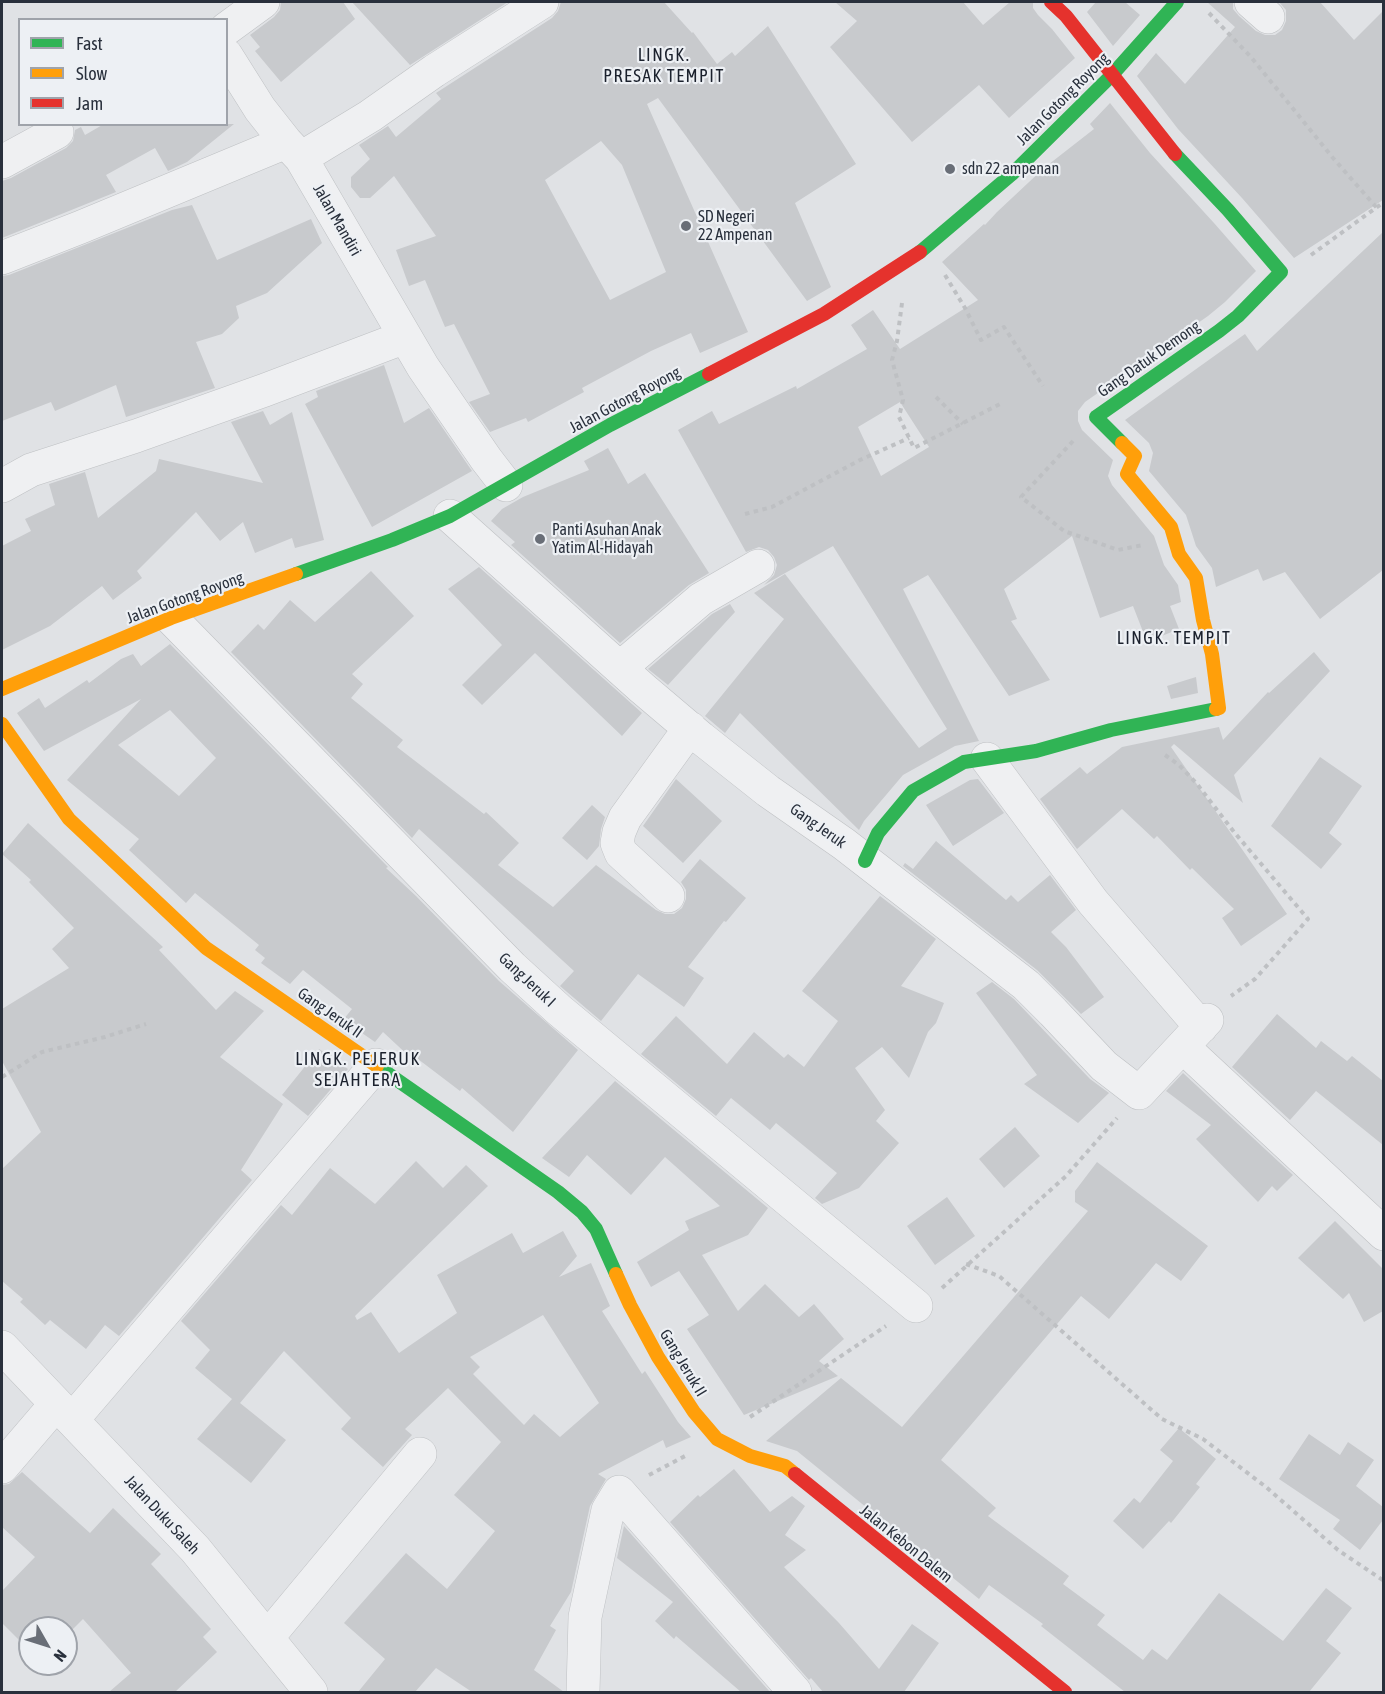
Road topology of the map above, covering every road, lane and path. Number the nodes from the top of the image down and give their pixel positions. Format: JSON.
{"nodes":[{"id":1,"x":263,"y":2,"type":"edge"},
{"id":2,"x":542,"y":2,"type":"edge"},
{"id":3,"x":1051,"y":2,"type":"edge"},
{"id":4,"x":1177,"y":2,"type":"edge"},
{"id":5,"x":1206,"y":9,"type":"dead end"},
{"id":6,"x":228,"y":28,"type":"edge"},
{"id":7,"x":228,"y":58,"type":"edge"},
{"id":8,"x":1111,"y":76,"type":"junction"},
{"id":9,"x":57,"y":132,"type":"dead end"},
{"id":10,"x":294,"y":150,"type":"junction"},
{"id":11,"x":2,"y":162,"type":"edge"},
{"id":12,"x":1383,"y":202,"type":"edge"},
{"id":13,"x":1377,"y":208,"type":"junction"},
{"id":14,"x":928,"y":246,"type":"junction"},
{"id":15,"x":2,"y":258,"type":"edge"},
{"id":16,"x":1281,"y":272,"type":"junction"},
{"id":17,"x":883,"y":275,"type":"junction"},
{"id":18,"x":405,"y":337,"type":"junction"},
{"id":19,"x":1044,"y":386,"type":"dead end"},
{"id":20,"x":936,"y":397,"type":"dead end"},
{"id":21,"x":1000,"y":404,"type":"dead end"},
{"id":22,"x":1096,"y":417,"type":"junction"},
{"id":23,"x":963,"y":424,"type":"junction"},
{"id":24,"x":909,"y":438,"type":"junction"},
{"id":25,"x":2,"y":486,"type":"edge"},
{"id":26,"x":506,"y":486,"type":"junction"},
{"id":27,"x":745,"y":514,"type":"dead end"},
{"id":28,"x":450,"y":516,"type":"junction"},
{"id":29,"x":1174,"y":539,"type":"junction"},
{"id":30,"x":758,"y":566,"type":"dead end"},
{"id":31,"x":171,"y":618,"type":"junction"},
{"id":32,"x":621,"y":668,"type":"junction"},
{"id":33,"x":2,"y":688,"type":"edge"},
{"id":34,"x":1144,"y":723,"type":"junction"},
{"id":35,"x":2,"y":724,"type":"edge"},
{"id":36,"x":690,"y":728,"type":"junction"},
{"id":37,"x":987,"y":759,"type":"junction"},
{"id":38,"x":865,"y":861,"type":"junction"},
{"id":39,"x":668,"y":896,"type":"dead end"},
{"id":40,"x":146,"y":1024,"type":"dead end"},
{"id":41,"x":1197,"y":1031,"type":"junction"},
{"id":42,"x":376,"y":1065,"type":"junction"},
{"id":43,"x":2,"y":1077,"type":"edge"},
{"id":44,"x":1383,"y":1234,"type":"edge"},
{"id":45,"x":966,"y":1264,"type":"dead end"},
{"id":46,"x":916,"y":1306,"type":"dead end"},
{"id":47,"x":2,"y":1347,"type":"edge"},
{"id":48,"x":64,"y":1412,"type":"junction"},
{"id":49,"x":717,"y":1439,"type":"joint"},
{"id":50,"x":420,"y":1454,"type":"dead end"},
{"id":51,"x":2,"y":1467,"type":"edge"},
{"id":52,"x":1383,"y":1581,"type":"edge"},
{"id":53,"x":267,"y":1638,"type":"junction"},
{"id":54,"x":311,"y":1692,"type":"edge"},
{"id":55,"x":583,"y":1692,"type":"edge"},
{"id":56,"x":795,"y":1692,"type":"edge"},
{"id":57,"x":1065,"y":1692,"type":"edge"}],
"edges":[{"from":1,"to":6,"type":"street"},
{"from":2,"to":10,"type":"street"},
{"from":3,"to":8,"type":"street"},
{"from":4,"to":8,"type":"street","name":"Jalan Gotong Royong"},
{"from":5,"to":13,"type":"path"},
{"from":7,"to":10,"type":"street","name":"Jalan Mandiri"},
{"from":8,"to":14,"type":"street","name":"Jalan Gotong Royong"},
{"from":8,"to":16,"type":"street"},
{"from":9,"to":11,"type":"street"},
{"from":10,"to":15,"type":"street"},
{"from":10,"to":18,"type":"street","name":"Jalan Mandiri"},
{"from":12,"to":13,"type":"path"},
{"from":13,"to":16,"type":"path"},
{"from":14,"to":17,"type":"street","name":"Jalan Gotong Royong"},
{"from":14,"to":19,"type":"path"},
{"from":16,"to":22,"type":"street","name":"Gang Datuk Demong"},
{"from":17,"to":24,"type":"path"},
{"from":17,"to":26,"type":"street","name":"Jalan Gotong Royong"},
{"from":18,"to":25,"type":"street"},
{"from":18,"to":26,"type":"street","name":"Jalan Mandiri"},
{"from":20,"to":23,"type":"path"},
{"from":21,"to":23,"type":"path"},
{"from":22,"to":29,"type":"street","name":"Gang Datuk Demong"},
{"from":22,"to":29,"type":"path"},
{"from":23,"to":24,"type":"path"},
{"from":24,"to":27,"type":"path"},
{"from":26,"to":28,"type":"street","name":"Jalan Gotong Royong"},
{"from":28,"to":31,"type":"street","name":"Jalan Gotong Royong"},
{"from":28,"to":32,"type":"street","name":"Gang Jeruk"},
{"from":29,"to":34,"type":"street","name":"Gang Datuk Demong"},
{"from":30,"to":32,"type":"street"},
{"from":31,"to":33,"type":"street","name":"Jalan Gotong Royong"},
{"from":31,"to":46,"type":"street","name":"Gang Jeruk I"},
{"from":32,"to":36,"type":"street","name":"Gang Jeruk"},
{"from":34,"to":37,"type":"street","name":"Gang Datuk Demong"},
{"from":34,"to":41,"type":"path"},
{"from":35,"to":42,"type":"street","name":"Gang Jeruk II"},
{"from":36,"to":38,"type":"street","name":"Gang Jeruk"},
{"from":36,"to":39,"type":"street"},
{"from":37,"to":38,"type":"street","name":"Gang Datuk Demong"},
{"from":37,"to":41,"type":"street"},
{"from":38,"to":41,"type":"street","name":"Gang Jeruk"},
{"from":40,"to":43,"type":"path"},
{"from":41,"to":44,"type":"street"},
{"from":42,"to":48,"type":"street"},
{"from":42,"to":49,"type":"street","name":"Gang Jeruk II"},
{"from":45,"to":52,"type":"path"},
{"from":47,"to":48,"type":"street","name":"Jalan Duku Saleh"},
{"from":48,"to":51,"type":"street"},
{"from":48,"to":53,"type":"street","name":"Jalan Duku Saleh"},
{"from":49,"to":57,"type":"street","name":"Jalan Kebon Dalem"},
{"from":50,"to":53,"type":"street"},
{"from":53,"to":54,"type":"street","name":"Jalan Duku Saleh"},
{"from":55,"to":56,"type":"street"}]}
